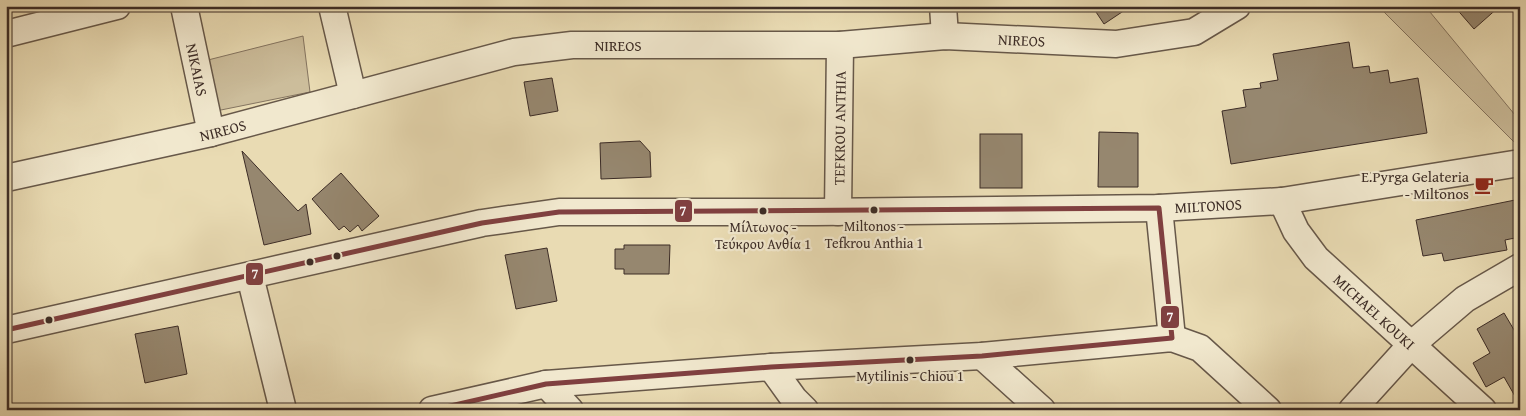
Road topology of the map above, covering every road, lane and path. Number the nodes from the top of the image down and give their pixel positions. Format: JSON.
{"nodes":[{"id":1,"x":117,"y":6,"type":"edge"},
{"id":2,"x":184,"y":6,"type":"edge"},
{"id":3,"x":332,"y":6,"type":"edge"},
{"id":4,"x":943,"y":6,"type":"edge"},
{"id":5,"x":1237,"y":6,"type":"edge"},
{"id":6,"x":6,"y":34,"type":"edge"},
{"id":7,"x":945,"y":36,"type":"junction"},
{"id":8,"x":840,"y":46,"type":"junction"},
{"id":9,"x":353,"y":95,"type":"junction"},
{"id":10,"x":211,"y":133,"type":"junction"},
{"id":11,"x":1520,"y":163,"type":"edge"},
{"id":12,"x":6,"y":178,"type":"edge"},
{"id":13,"x":1282,"y":201,"type":"junction"},
{"id":14,"x":1159,"y":208,"type":"junction"},
{"id":15,"x":838,"y":212,"type":"junction"},
{"id":16,"x":1520,"y":267,"type":"edge"},
{"id":17,"x":250,"y":276,"type":"junction"},
{"id":18,"x":6,"y":330,"type":"edge"},
{"id":19,"x":1172,"y":338,"type":"junction"},
{"id":20,"x":1411,"y":345,"type":"junction"},
{"id":21,"x":982,"y":356,"type":"junction"},
{"id":22,"x":771,"y":367,"type":"junction"},
{"id":23,"x":546,"y":384,"type":"junction"},
{"id":24,"x":283,"y":410,"type":"edge"},
{"id":25,"x":432,"y":410,"type":"edge"},
{"id":26,"x":570,"y":410,"type":"edge"},
{"id":27,"x":805,"y":410,"type":"edge"},
{"id":28,"x":1042,"y":410,"type":"edge"},
{"id":29,"x":1268,"y":410,"type":"edge"},
{"id":30,"x":1352,"y":410,"type":"edge"},
{"id":31,"x":1483,"y":410,"type":"edge"}],
"edges":[{"from":1,"to":6,"type":"street"},
{"from":2,"to":10,"type":"street","name":"NIKAIAS"},
{"from":3,"to":9,"type":"street"},
{"from":4,"to":7,"type":"street"},
{"from":5,"to":7,"type":"street","name":"NIREOS"},
{"from":7,"to":8,"type":"street","name":"NIREOS"},
{"from":8,"to":9,"type":"street","name":"NIREOS"},
{"from":8,"to":15,"type":"street","name":"TEFKROU ANTHIA"},
{"from":9,"to":10,"type":"street","name":"NIREOS"},
{"from":10,"to":12,"type":"street","name":"NIREOS"},
{"from":11,"to":13,"type":"street","name":"MILTONOS"},
{"from":13,"to":14,"type":"street","name":"MILTONOS"},
{"from":13,"to":20,"type":"street","name":"MICHAEL KOUKI"},
{"from":14,"to":15,"type":"street","name":"MILTONOS"},
{"from":14,"to":19,"type":"street"},
{"from":15,"to":17,"type":"street","name":"MILTONOS"},
{"from":16,"to":20,"type":"street"},
{"from":17,"to":18,"type":"street","name":"MILTONOS"},
{"from":17,"to":24,"type":"street"},
{"from":19,"to":21,"type":"street"},
{"from":19,"to":29,"type":"street"},
{"from":20,"to":30,"type":"street"},
{"from":20,"to":31,"type":"street","name":"MICHAEL KOUKI"},
{"from":21,"to":22,"type":"street"},
{"from":21,"to":28,"type":"street"},
{"from":22,"to":23,"type":"street"},
{"from":22,"to":27,"type":"street"},
{"from":23,"to":25,"type":"street"},
{"from":23,"to":26,"type":"street"}]}
